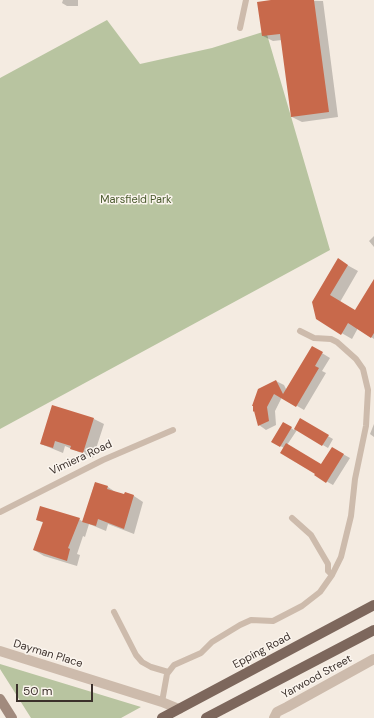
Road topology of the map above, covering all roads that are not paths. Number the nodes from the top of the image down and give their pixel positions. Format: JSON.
{"nodes":[{"id":1,"x":246,"y":0,"type":"edge"},
{"id":2,"x":240,"y":28,"type":"dead end"},
{"id":3,"x":300,"y":331,"type":"dead end"},
{"id":4,"x":173,"y":430,"type":"dead end"},
{"id":5,"x":0,"y":512,"type":"edge"},
{"id":6,"x":292,"y":518,"type":"dead end"},
{"id":7,"x":332,"y":574,"type":"junction"},
{"id":8,"x":374,"y":605,"type":"edge"},
{"id":9,"x":114,"y":612,"type":"dead end"},
{"id":10,"x":374,"y":630,"type":"edge"},
{"id":11,"x":0,"y":652,"type":"edge"},
{"id":12,"x":374,"y":659,"type":"edge"},
{"id":13,"x":168,"y":672,"type":"junction"},
{"id":14,"x":0,"y":700,"type":"edge"},
{"id":15,"x":162,"y":702,"type":"junction"},
{"id":16,"x":179,"y":709,"type":"junction"},
{"id":17,"x":12,"y":718,"type":"edge"},
{"id":18,"x":162,"y":718,"type":"edge"},
{"id":19,"x":206,"y":718,"type":"edge"},
{"id":20,"x":274,"y":718,"type":"edge"}],
"edges":[{"from":1,"to":2,"type":"lane"},
{"from":3,"to":7,"type":"lane"},
{"from":4,"to":5,"type":"lane","name":"Vimiera Road"},
{"from":6,"to":7,"type":"lane"},
{"from":7,"to":13,"type":"lane"},
{"from":8,"to":16,"type":"main road","name":"Epping Road"},
{"from":9,"to":13,"type":"lane"},
{"from":10,"to":19,"type":"main road"},
{"from":11,"to":15,"type":"street","name":"Dayman Place"},
{"from":12,"to":20,"type":"street","name":"Yarwood Street"},
{"from":13,"to":15,"type":"lane"},
{"from":14,"to":17,"type":"street"},
{"from":15,"to":16,"type":"street","name":"Dayman Place"},
{"from":16,"to":18,"type":"main road","name":"Epping Road"}]}
